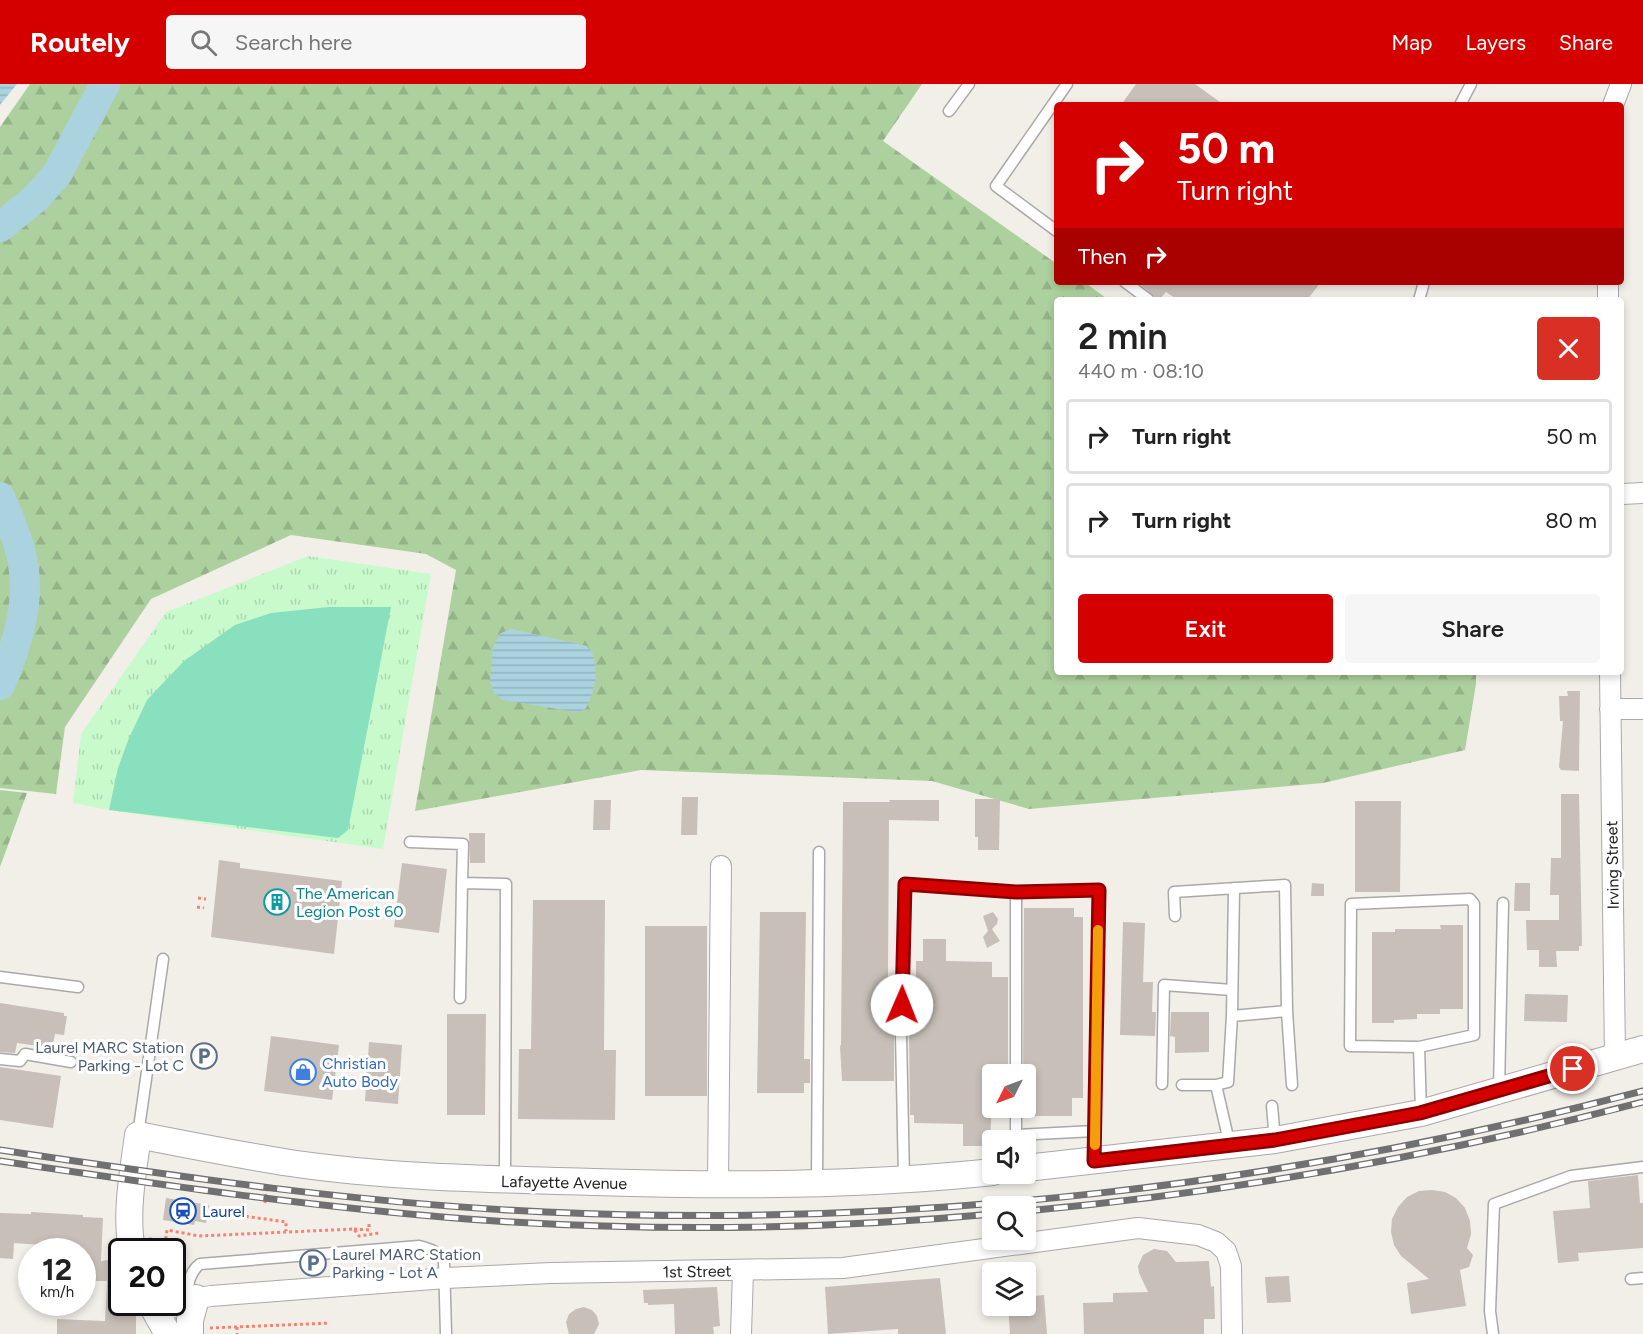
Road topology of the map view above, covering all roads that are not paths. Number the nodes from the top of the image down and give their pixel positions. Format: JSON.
{"nodes":[{"id":1,"x":969,"y":84,"type":"edge"},
{"id":2,"x":1067,"y":84,"type":"edge"},
{"id":3,"x":1471,"y":84,"type":"edge"},
{"id":4,"x":1621,"y":84,"type":"edge"},
{"id":5,"x":1054,"y":102,"type":"edge"},
{"id":6,"x":1462,"y":102,"type":"edge"},
{"id":7,"x":1614,"y":102,"type":"edge"},
{"id":8,"x":1054,"y":103,"type":"edge"},
{"id":9,"x":950,"y":111,"type":"dead end"},
{"id":10,"x":1054,"y":228,"type":"edge"},
{"id":11,"x":1129,"y":285,"type":"edge"},
{"id":12,"x":1145,"y":297,"type":"edge"},
{"id":13,"x":1643,"y":493,"type":"edge"},
{"id":14,"x":1624,"y":494,"type":"edge"},
{"id":15,"x":1610,"y":675,"type":"edge"},
{"id":16,"x":1610,"y":709,"type":"junction"},
{"id":17,"x":1643,"y":709,"type":"edge"},
{"id":18,"x":410,"y":842,"type":"dead end"},
{"id":19,"x":819,"y":852,"type":"dead end"},
{"id":20,"x":721,"y":866,"type":"dead end"},
{"id":21,"x":462,"y":883,"type":"junction"},
{"id":22,"x":1234,"y":888,"type":"junction"},
{"id":23,"x":1016,"y":892,"type":"junction"},
{"id":24,"x":1503,"y":903,"type":"dead end"},
{"id":25,"x":1175,"y":916,"type":"dead end"},
{"id":26,"x":163,"y":959,"type":"dead end"},
{"id":27,"x":0,"y":977,"type":"edge"},
{"id":28,"x":78,"y":987,"type":"dead end"},
{"id":29,"x":1232,"y":990,"type":"junction"},
{"id":30,"x":460,"y":998,"type":"dead end"},
{"id":31,"x":902,"y":1005,"type":"dead end"},
{"id":32,"x":1287,"y":1011,"type":"junction"},
{"id":33,"x":1232,"y":1016,"type":"junction"},
{"id":34,"x":901,"y":1034,"type":"dead end"},
{"id":35,"x":1419,"y":1047,"type":"junction"},
{"id":36,"x":1643,"y":1049,"type":"edge"},
{"id":37,"x":1615,"y":1057,"type":"junction"},
{"id":38,"x":0,"y":1059,"type":"edge"},
{"id":39,"x":71,"y":1062,"type":"dead end"},
{"id":40,"x":1016,"y":1064,"type":"edge"},
{"id":41,"x":1162,"y":1084,"type":"dead end"},
{"id":42,"x":1216,"y":1084,"type":"junction"},
{"id":43,"x":1182,"y":1085,"type":"dead end"},
{"id":44,"x":1292,"y":1085,"type":"dead end"},
{"id":45,"x":1499,"y":1090,"type":"junction"},
{"id":46,"x":1272,"y":1106,"type":"dead end"},
{"id":47,"x":1420,"y":1113,"type":"junction"},
{"id":48,"x":1095,"y":1131,"type":"junction"},
{"id":49,"x":138,"y":1135,"type":"junction"},
{"id":50,"x":1036,"y":1136,"type":"edge"},
{"id":51,"x":1275,"y":1140,"type":"junction"},
{"id":52,"x":1230,"y":1147,"type":"junction"},
{"id":53,"x":1094,"y":1161,"type":"junction"},
{"id":54,"x":1036,"y":1167,"type":"edge"},
{"id":55,"x":1643,"y":1167,"type":"edge"},
{"id":56,"x":982,"y":1173,"type":"edge"},
{"id":57,"x":904,"y":1179,"type":"junction"},
{"id":58,"x":505,"y":1180,"type":"junction"},
{"id":59,"x":817,"y":1183,"type":"junction"},
{"id":60,"x":718,"y":1185,"type":"junction"},
{"id":61,"x":130,"y":1238,"type":"edge"},
{"id":62,"x":743,"y":1271,"type":"junction"},
{"id":63,"x":446,"y":1278,"type":"junction"},
{"id":64,"x":191,"y":1300,"type":"junction"},
{"id":65,"x":158,"y":1317,"type":"edge"},
{"id":66,"x":199,"y":1331,"type":"edge"},
{"id":67,"x":446,"y":1334,"type":"edge"},
{"id":68,"x":741,"y":1334,"type":"edge"},
{"id":69,"x":1232,"y":1334,"type":"edge"},
{"id":70,"x":1493,"y":1334,"type":"edge"}],
"edges":[{"from":1,"to":9,"type":"lane"},
{"from":2,"to":5,"type":"lane"},
{"from":3,"to":6,"type":"lane"},
{"from":4,"to":7,"type":"street"},
{"from":8,"to":10,"type":"lane"},
{"from":11,"to":12,"type":"lane"},
{"from":13,"to":14,"type":"street"},
{"from":15,"to":16,"type":"street","name":"Irving Street"},
{"from":16,"to":17,"type":"street"},
{"from":16,"to":37,"type":"street","name":"Irving Street"},
{"from":18,"to":21,"type":"lane"},
{"from":19,"to":59,"type":"lane"},
{"from":20,"to":60,"type":"street"},
{"from":21,"to":30,"type":"lane"},
{"from":21,"to":58,"type":"lane"},
{"from":22,"to":25,"type":"lane"},
{"from":22,"to":29,"type":"lane"},
{"from":22,"to":32,"type":"lane"},
{"from":23,"to":31,"type":"lane"},
{"from":23,"to":40,"type":"lane"},
{"from":23,"to":48,"type":"lane"},
{"from":24,"to":45,"type":"lane"},
{"from":26,"to":49,"type":"lane"},
{"from":27,"to":28,"type":"lane"},
{"from":29,"to":33,"type":"lane"},
{"from":29,"to":41,"type":"lane"},
{"from":32,"to":33,"type":"lane"},
{"from":32,"to":44,"type":"lane"},
{"from":33,"to":42,"type":"lane"},
{"from":34,"to":57,"type":"lane"},
{"from":35,"to":35,"type":"lane"},
{"from":35,"to":47,"type":"lane"},
{"from":36,"to":37,"type":"street"},
{"from":37,"to":45,"type":"street"},
{"from":38,"to":39,"type":"lane"},
{"from":42,"to":43,"type":"lane"},
{"from":42,"to":52,"type":"lane"},
{"from":45,"to":47,"type":"street"},
{"from":46,"to":51,"type":"lane"},
{"from":47,"to":51,"type":"street"},
{"from":48,"to":50,"type":"lane"},
{"from":48,"to":53,"type":"lane"},
{"from":49,"to":58,"type":"street","name":"Lafayette Avenue"},
{"from":49,"to":61,"type":"street"},
{"from":51,"to":52,"type":"street"},
{"from":52,"to":53,"type":"street"},
{"from":53,"to":54,"type":"street"},
{"from":55,"to":70,"type":"lane"},
{"from":56,"to":57,"type":"street","name":"Lafayette Avenue"},
{"from":57,"to":59,"type":"street","name":"Lafayette Avenue"},
{"from":58,"to":60,"type":"street","name":"Lafayette Avenue"},
{"from":59,"to":60,"type":"street","name":"Lafayette Avenue"},
{"from":62,"to":63,"type":"street","name":"1st Street"},
{"from":62,"to":68,"type":"street"},
{"from":62,"to":69,"type":"street","name":"1st Street"},
{"from":63,"to":64,"type":"street","name":"1st Street"},
{"from":63,"to":64,"type":"lane"},
{"from":63,"to":67,"type":"lane"},
{"from":64,"to":65,"type":"street","name":"1st Street"},
{"from":64,"to":66,"type":"street"}]}
